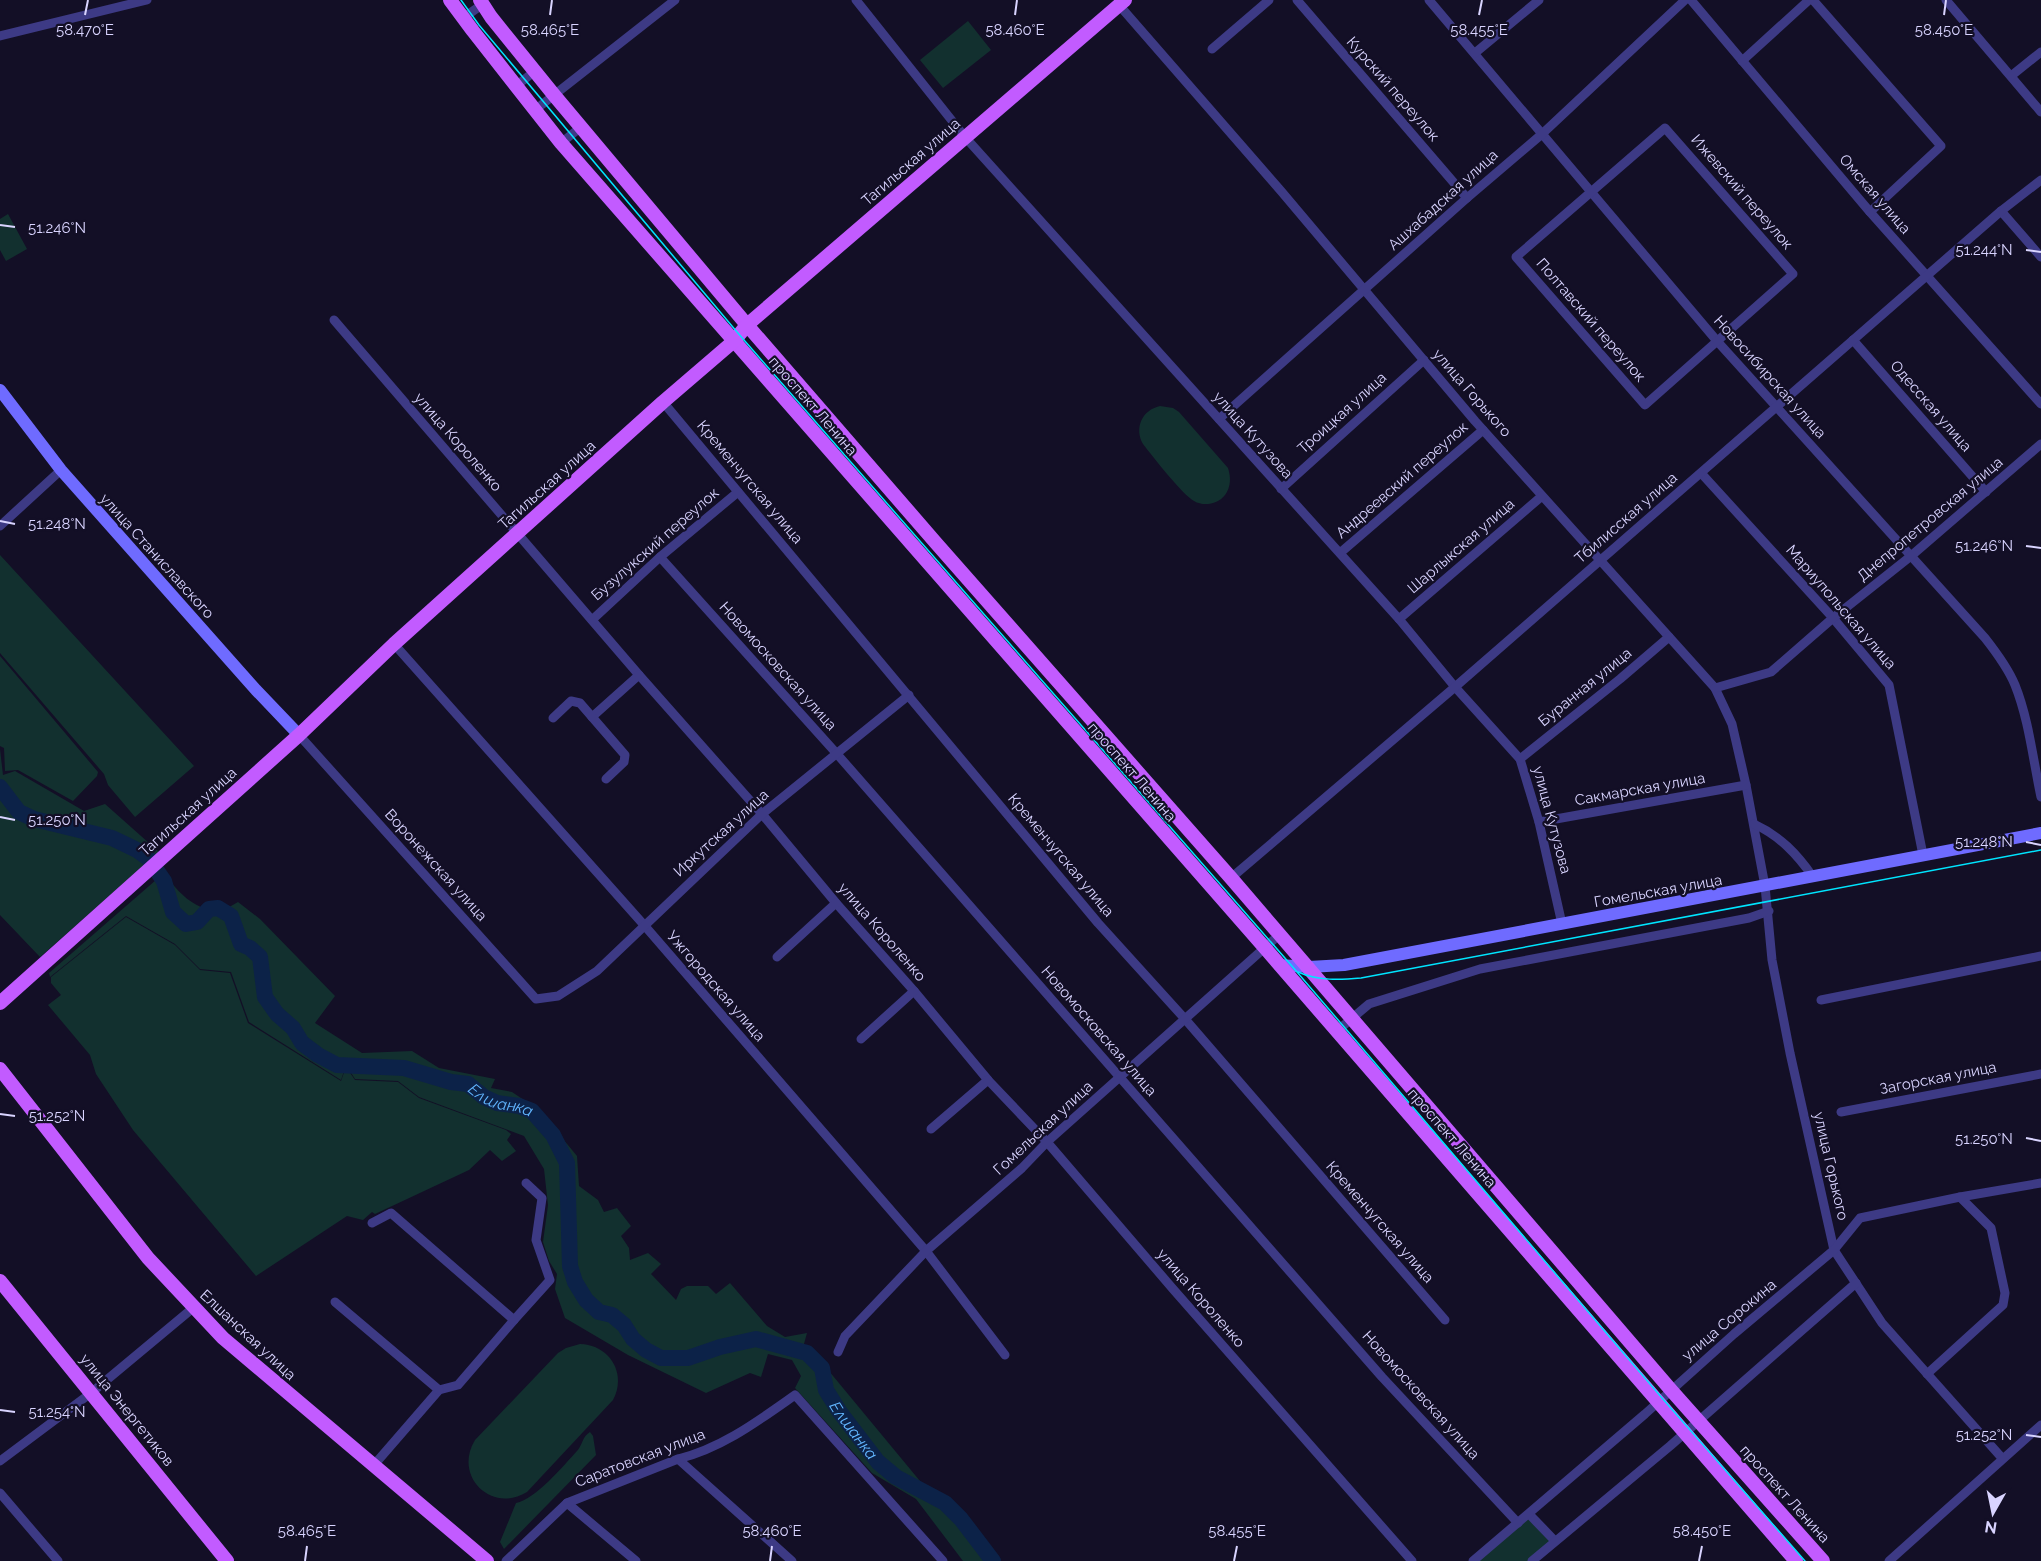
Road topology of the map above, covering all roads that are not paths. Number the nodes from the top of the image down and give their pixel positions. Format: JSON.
{"nodes":[{"id":1,"x":147,"y":0,"type":"edge"},
{"id":2,"x":450,"y":0,"type":"edge"},
{"id":3,"x":675,"y":0,"type":"edge"},
{"id":4,"x":856,"y":0,"type":"edge"},
{"id":5,"x":1269,"y":0,"type":"edge"},
{"id":6,"x":1297,"y":0,"type":"edge"},
{"id":7,"x":1429,"y":0,"type":"edge"},
{"id":8,"x":1539,"y":0,"type":"edge"},
{"id":9,"x":1685,"y":0,"type":"edge"},
{"id":10,"x":1691,"y":0,"type":"edge"},
{"id":11,"x":1811,"y":0,"type":"edge"},
{"id":12,"x":1946,"y":0,"type":"edge"},
{"id":13,"x":482,"y":2,"type":"edge"},
{"id":14,"x":1122,"y":3,"type":"edge"},
{"id":15,"x":463,"y":18,"type":"junction"},
{"id":16,"x":0,"y":36,"type":"edge"},
{"id":17,"x":1212,"y":49,"type":"dead end"},
{"id":18,"x":2041,"y":52,"type":"edge"},
{"id":19,"x":1476,"y":53,"type":"junction"},
{"id":20,"x":1742,"y":62,"type":"junction"},
{"id":21,"x":535,"y":71,"type":"junction"},
{"id":22,"x":2011,"y":76,"type":"junction"},
{"id":23,"x":516,"y":86,"type":"junction"},
{"id":24,"x":554,"y":95,"type":"junction"},
{"id":25,"x":535,"y":110,"type":"junction"},
{"id":26,"x":2041,"y":112,"type":"edge"},
{"id":27,"x":581,"y":127,"type":"junction"},
{"id":28,"x":1542,"y":134,"type":"junction"},
{"id":29,"x":965,"y":137,"type":"junction"},
{"id":30,"x":561,"y":143,"type":"junction"},
{"id":31,"x":2041,"y":180,"type":"edge"},
{"id":32,"x":1591,"y":192,"type":"junction"},
{"id":33,"x":1467,"y":198,"type":"junction"},
{"id":34,"x":2001,"y":211,"type":"junction"},
{"id":35,"x":1870,"y":212,"type":"junction"},
{"id":36,"x":2041,"y":257,"type":"edge"},
{"id":37,"x":1927,"y":277,"type":"junction"},
{"id":38,"x":1365,"y":289,"type":"junction"},
{"id":39,"x":334,"y":320,"type":"dead end"},
{"id":40,"x":747,"y":325,"type":"junction"},
{"id":41,"x":1853,"y":340,"type":"junction"},
{"id":42,"x":734,"y":341,"type":"junction"},
{"id":43,"x":1717,"y":341,"type":"junction"},
{"id":44,"x":1424,"y":360,"type":"junction"},
{"id":45,"x":0,"y":390,"type":"edge"},
{"id":46,"x":663,"y":402,"type":"junction"},
{"id":47,"x":2041,"y":404,"type":"edge"},
{"id":48,"x":1776,"y":407,"type":"junction"},
{"id":49,"x":1219,"y":419,"type":"junction"},
{"id":50,"x":1483,"y":430,"type":"junction"},
{"id":51,"x":842,"y":434,"type":"junction"},
{"id":52,"x":2041,"y":444,"type":"edge"},
{"id":53,"x":827,"y":447,"type":"junction"},
{"id":54,"x":60,"y":470,"type":"junction"},
{"id":55,"x":1701,"y":473,"type":"junction"},
{"id":56,"x":1281,"y":489,"type":"junction"},
{"id":57,"x":738,"y":492,"type":"junction"},
{"id":58,"x":1986,"y":492,"type":"junction"},
{"id":59,"x":1542,"y":496,"type":"junction"},
{"id":60,"x":0,"y":526,"type":"edge"},
{"id":61,"x":519,"y":534,"type":"junction"},
{"id":62,"x":936,"y":543,"type":"junction"},
{"id":63,"x":1340,"y":553,"type":"junction"},
{"id":64,"x":921,"y":555,"type":"junction"},
{"id":65,"x":1911,"y":556,"type":"junction"},
{"id":66,"x":660,"y":557,"type":"junction"},
{"id":67,"x":1600,"y":560,"type":"junction"},
{"id":68,"x":969,"y":579,"type":"junction"},
{"id":69,"x":953,"y":592,"type":"junction"},
{"id":70,"x":1833,"y":618,"type":"junction"},
{"id":71,"x":592,"y":620,"type":"junction"},
{"id":72,"x":1399,"y":620,"type":"junction"},
{"id":73,"x":1669,"y":637,"type":"junction"},
{"id":74,"x":394,"y":644,"type":"junction"},
{"id":75,"x":1049,"y":670,"type":"junction"},
{"id":76,"x":639,"y":675,"type":"junction"},
{"id":77,"x":1033,"y":683,"type":"junction"},
{"id":78,"x":1455,"y":687,"type":"junction"},
{"id":79,"x":1715,"y":688,"type":"junction"},
{"id":80,"x":909,"y":695,"type":"junction"},
{"id":81,"x":592,"y":717,"type":"junction"},
{"id":82,"x":553,"y":718,"type":"dead end"},
{"id":83,"x":299,"y":735,"type":"junction"},
{"id":84,"x":837,"y":754,"type":"junction"},
{"id":85,"x":1520,"y":759,"type":"junction"},
{"id":86,"x":606,"y":779,"type":"dead end"},
{"id":87,"x":1746,"y":785,"type":"junction"},
{"id":88,"x":2041,"y":797,"type":"edge"},
{"id":89,"x":1169,"y":806,"type":"junction"},
{"id":90,"x":762,"y":814,"type":"junction"},
{"id":91,"x":1153,"y":820,"type":"junction"},
{"id":92,"x":1539,"y":822,"type":"junction"},
{"id":93,"x":1754,"y":825,"type":"junction"},
{"id":94,"x":2041,"y":832,"type":"edge"},
{"id":95,"x":1923,"y":855,"type":"junction"},
{"id":96,"x":1813,"y":877,"type":"junction"},
{"id":97,"x":1231,"y":878,"type":"junction"},
{"id":98,"x":1766,"y":886,"type":"junction"},
{"id":99,"x":836,"y":903,"type":"junction"},
{"id":100,"x":1769,"y":911,"type":"junction"},
{"id":101,"x":1562,"y":924,"type":"junction"},
{"id":102,"x":644,"y":925,"type":"junction"},
{"id":103,"x":1279,"y":935,"type":"junction"},
{"id":104,"x":1265,"y":948,"type":"junction"},
{"id":105,"x":2041,"y":956,"type":"edge"},
{"id":106,"x":777,"y":957,"type":"dead end"},
{"id":107,"x":1279,"y":964,"type":"junction"},
{"id":108,"x":1309,"y":967,"type":"junction"},
{"id":109,"x":914,"y":991,"type":"junction"},
{"id":110,"x":558,"y":996,"type":"joint"},
{"id":111,"x":1821,"y":1000,"type":"dead end"},
{"id":112,"x":0,"y":1004,"type":"edge"},
{"id":113,"x":1352,"y":1018,"type":"junction"},
{"id":114,"x":1185,"y":1019,"type":"junction"},
{"id":115,"x":1337,"y":1031,"type":"junction"},
{"id":116,"x":861,"y":1039,"type":"dead end"},
{"id":117,"x":0,"y":1069,"type":"edge"},
{"id":118,"x":2041,"y":1074,"type":"edge"},
{"id":119,"x":1120,"y":1077,"type":"junction"},
{"id":120,"x":988,"y":1080,"type":"junction"},
{"id":121,"x":1841,"y":1112,"type":"dead end"},
{"id":122,"x":931,"y":1129,"type":"dead end"},
{"id":123,"x":1047,"y":1142,"type":"junction"},
{"id":124,"x":526,"y":1183,"type":"dead end"},
{"id":125,"x":2041,"y":1183,"type":"edge"},
{"id":126,"x":1960,"y":1197,"type":"junction"},
{"id":127,"x":372,"y":1223,"type":"dead end"},
{"id":128,"x":1541,"y":1238,"type":"junction"},
{"id":129,"x":1527,"y":1250,"type":"junction"},
{"id":130,"x":1834,"y":1250,"type":"junction"},
{"id":131,"x":926,"y":1251,"type":"junction"},
{"id":132,"x":0,"y":1281,"type":"edge"},
{"id":133,"x":1856,"y":1283,"type":"junction"},
{"id":134,"x":335,"y":1302,"type":"dead end"},
{"id":135,"x":193,"y":1308,"type":"junction"},
{"id":136,"x":514,"y":1320,"type":"junction"},
{"id":137,"x":1445,"y":1320,"type":"dead end"},
{"id":138,"x":838,"y":1352,"type":"dead end"},
{"id":139,"x":1005,"y":1355,"type":"dead end"},
{"id":140,"x":1927,"y":1374,"type":"junction"},
{"id":141,"x":439,"y":1390,"type":"junction"},
{"id":142,"x":1671,"y":1390,"type":"junction"},
{"id":143,"x":92,"y":1393,"type":"junction"},
{"id":144,"x":1657,"y":1403,"type":"junction"},
{"id":145,"x":1698,"y":1420,"type":"junction"},
{"id":146,"x":2041,"y":1425,"type":"edge"},
{"id":147,"x":1684,"y":1433,"type":"junction"},
{"id":148,"x":2002,"y":1458,"type":"junction"},
{"id":149,"x":678,"y":1459,"type":"junction"},
{"id":150,"x":0,"y":1461,"type":"edge"},
{"id":151,"x":374,"y":1465,"type":"junction"},
{"id":152,"x":0,"y":1492,"type":"edge"},
{"id":153,"x":567,"y":1503,"type":"junction"},
{"id":154,"x":1529,"y":1514,"type":"junction"},
{"id":155,"x":1518,"y":1523,"type":"junction"},
{"id":156,"x":1795,"y":1530,"type":"junction"},
{"id":157,"x":1555,"y":1541,"type":"junction"},
{"id":158,"x":1779,"y":1542,"type":"junction"},
{"id":159,"x":58,"y":1561,"type":"edge"},
{"id":160,"x":227,"y":1561,"type":"edge"},
{"id":161,"x":487,"y":1561,"type":"edge"},
{"id":162,"x":506,"y":1561,"type":"edge"},
{"id":163,"x":636,"y":1561,"type":"edge"},
{"id":164,"x":792,"y":1561,"type":"edge"},
{"id":165,"x":943,"y":1561,"type":"edge"},
{"id":166,"x":1412,"y":1561,"type":"edge"},
{"id":167,"x":1473,"y":1561,"type":"edge"},
{"id":168,"x":1532,"y":1561,"type":"edge"},
{"id":169,"x":1796,"y":1561,"type":"edge"},
{"id":170,"x":1822,"y":1561,"type":"edge"},
{"id":171,"x":1889,"y":1561,"type":"edge"}],
"edges":[{"from":1,"to":16,"type":"street"},
{"from":2,"to":15,"type":"main road","name":"проспект Ленина"},
{"from":3,"to":24,"type":"street"},
{"from":4,"to":29,"type":"street","name":"улица Кутузова"},
{"from":5,"to":17,"type":"street"},
{"from":6,"to":33,"type":"street","name":"Курский переулок"},
{"from":7,"to":19,"type":"street","name":"Новосибирская улица"},
{"from":8,"to":19,"type":"street"},
{"from":9,"to":28,"type":"street","name":"Ашхабадская улица"},
{"from":10,"to":20,"type":"street","name":"Омская улица"},
{"from":11,"to":20,"type":"street"},
{"from":11,"to":35,"type":"street"},
{"from":12,"to":22,"type":"street"},
{"from":13,"to":15,"type":"street"},
{"from":13,"to":21,"type":"main road","name":"проспект Ленина"},
{"from":14,"to":29,"type":"main road","name":"Тагильская улица"},
{"from":14,"to":38,"type":"street","name":"улица Горького"},
{"from":15,"to":23,"type":"main road","name":"проспект Ленина"},
{"from":18,"to":22,"type":"street"},
{"from":19,"to":28,"type":"street","name":"Новосибирская улица"},
{"from":20,"to":35,"type":"street","name":"Омская улица"},
{"from":21,"to":23,"type":"street"},
{"from":21,"to":24,"type":"main road","name":"проспект Ленина"},
{"from":22,"to":26,"type":"street"},
{"from":23,"to":25,"type":"main road","name":"проспект Ленина"},
{"from":24,"to":25,"type":"street"},
{"from":24,"to":27,"type":"main road","name":"проспект Ленина"},
{"from":25,"to":30,"type":"main road","name":"проспект Ленина"},
{"from":27,"to":30,"type":"street"},
{"from":27,"to":40,"type":"main road","name":"проспект Ленина"},
{"from":28,"to":32,"type":"street","name":"Новосибирская улица"},
{"from":28,"to":33,"type":"street","name":"Ашхабадская улица"},
{"from":29,"to":40,"type":"main road","name":"Тагильская улица"},
{"from":29,"to":49,"type":"street","name":"улица Кутузова"},
{"from":30,"to":42,"type":"main road","name":"проспект Ленина"},
{"from":31,"to":34,"type":"street","name":"Тбилисская улица"},
{"from":32,"to":43,"type":"street","name":"Новосибирская улица"},
{"from":32,"to":43,"type":"street","name":"Полтавский переулок"},
{"from":32,"to":43,"type":"street","name":"Ижевский переулок"},
{"from":33,"to":38,"type":"street","name":"Ашхабадская улица"},
{"from":34,"to":36,"type":"street"},
{"from":34,"to":37,"type":"street","name":"Тбилисская улица"},
{"from":35,"to":37,"type":"street","name":"Омская улица"},
{"from":37,"to":41,"type":"street","name":"Тбилисская улица"},
{"from":37,"to":47,"type":"street","name":"Омская улица"},
{"from":38,"to":44,"type":"street","name":"улица Горького"},
{"from":38,"to":49,"type":"street","name":"Ашхабадская улица"},
{"from":39,"to":61,"type":"street","name":"улица Короленко"},
{"from":40,"to":42,"type":"main road","name":"Тагильская улица"},
{"from":40,"to":51,"type":"main road","name":"проспект Ленина"},
{"from":41,"to":48,"type":"street","name":"Тбилисская улица"},
{"from":41,"to":58,"type":"street","name":"Одесская улица"},
{"from":42,"to":46,"type":"main road","name":"Тагильская улица"},
{"from":42,"to":53,"type":"main road","name":"проспект Ленина"},
{"from":43,"to":48,"type":"street","name":"Новосибирская улица"},
{"from":44,"to":50,"type":"street","name":"улица Горького"},
{"from":44,"to":56,"type":"street","name":"Троицкая улица"},
{"from":45,"to":54,"type":"street","name":"улица Станиславского"},
{"from":46,"to":57,"type":"street","name":"Кременчугская улица"},
{"from":46,"to":61,"type":"main road","name":"Тагильская улица"},
{"from":48,"to":55,"type":"street","name":"Тбилисская улица"},
{"from":48,"to":65,"type":"street","name":"Новосибирская улица"},
{"from":49,"to":56,"type":"street","name":"улица Кутузова"},
{"from":50,"to":59,"type":"street","name":"улица Горького"},
{"from":50,"to":63,"type":"street","name":"Андреевский переулок"},
{"from":51,"to":53,"type":"street"},
{"from":51,"to":62,"type":"main road","name":"проспект Ленина"},
{"from":52,"to":58,"type":"street","name":"Днепропетровская улица"},
{"from":53,"to":64,"type":"main road","name":"проспект Ленина"},
{"from":54,"to":60,"type":"street"},
{"from":54,"to":83,"type":"street","name":"улица Станиславского"},
{"from":55,"to":67,"type":"street","name":"Тбилисская улица"},
{"from":55,"to":70,"type":"street","name":"Мариупольская улица"},
{"from":56,"to":63,"type":"street","name":"улица Кутузова"},
{"from":57,"to":66,"type":"street","name":"Бузулукский переулок"},
{"from":57,"to":80,"type":"street","name":"Кременчугская улица"},
{"from":58,"to":65,"type":"street","name":"Днепропетровская улица"},
{"from":59,"to":67,"type":"street","name":"улица Горького"},
{"from":59,"to":72,"type":"street","name":"Шарлыкская улица"},
{"from":61,"to":71,"type":"street","name":"улица Короленко"},
{"from":61,"to":74,"type":"main road","name":"Тагильская улица"},
{"from":62,"to":64,"type":"street"},
{"from":62,"to":68,"type":"main road","name":"проспект Ленина"},
{"from":63,"to":72,"type":"street","name":"улица Кутузова"},
{"from":64,"to":69,"type":"main road","name":"проспект Ленина"},
{"from":65,"to":70,"type":"street","name":"Днепропетровская улица"},
{"from":65,"to":88,"type":"street","name":"Новосибирская улица"},
{"from":66,"to":71,"type":"street","name":"Бузулукский переулок"},
{"from":66,"to":84,"type":"street","name":"Новомосковская улица"},
{"from":67,"to":73,"type":"street","name":"улица Горького"},
{"from":67,"to":78,"type":"street","name":"Тбилисская улица"},
{"from":68,"to":69,"type":"street"},
{"from":68,"to":75,"type":"main road","name":"проспект Ленина"},
{"from":69,"to":77,"type":"main road","name":"проспект Ленина"},
{"from":70,"to":79,"type":"street","name":"Днепропетровская улица"},
{"from":70,"to":95,"type":"street","name":"Мариупольская улица"},
{"from":71,"to":76,"type":"street","name":"улица Короленко"},
{"from":72,"to":78,"type":"street","name":"улица Кутузова"},
{"from":73,"to":79,"type":"street","name":"улица Горького"},
{"from":73,"to":85,"type":"street","name":"Буранная улица"},
{"from":74,"to":83,"type":"main road","name":"Тагильская улица"},
{"from":74,"to":102,"type":"street","name":"Ужгородская улица"},
{"from":75,"to":77,"type":"street"},
{"from":75,"to":89,"type":"main road","name":"проспект Ленина"},
{"from":76,"to":81,"type":"street"},
{"from":76,"to":90,"type":"street","name":"улица Короленко"},
{"from":77,"to":91,"type":"main road","name":"проспект Ленина"},
{"from":78,"to":85,"type":"street","name":"улица Кутузова"},
{"from":78,"to":97,"type":"street","name":"Тбилисская улица"},
{"from":79,"to":87,"type":"street","name":"улица Горького"},
{"from":80,"to":84,"type":"street","name":"Иркутская улица"},
{"from":80,"to":114,"type":"street","name":"Кременчугская улица"},
{"from":81,"to":82,"type":"street"},
{"from":81,"to":86,"type":"street"},
{"from":83,"to":110,"type":"street","name":"Воронежская улица"},
{"from":83,"to":112,"type":"main road","name":"Тагильская улица"},
{"from":84,"to":90,"type":"street","name":"Иркутская улица"},
{"from":84,"to":119,"type":"street","name":"Новомосковская улица"},
{"from":85,"to":92,"type":"street","name":"улица Кутузова"},
{"from":87,"to":92,"type":"street","name":"Сакмарская улица"},
{"from":87,"to":93,"type":"street","name":"улица Горького"},
{"from":89,"to":91,"type":"street"},
{"from":89,"to":97,"type":"main road","name":"проспект Ленина"},
{"from":90,"to":99,"type":"street","name":"улица Короленко"},
{"from":90,"to":102,"type":"street","name":"Иркутская улица"},
{"from":91,"to":104,"type":"main road","name":"проспект Ленина"},
{"from":92,"to":101,"type":"street","name":"улица Кутузова"},
{"from":93,"to":96,"type":"street"},
{"from":93,"to":98,"type":"street","name":"улица Горького"},
{"from":94,"to":95,"type":"street","name":"Гомельская улица"},
{"from":95,"to":96,"type":"street","name":"Гомельская улица"},
{"from":96,"to":98,"type":"street","name":"Гомельская улица"},
{"from":97,"to":103,"type":"main road","name":"проспект Ленина"},
{"from":98,"to":100,"type":"street","name":"улица Горького"},
{"from":98,"to":101,"type":"street","name":"Гомельская улица"},
{"from":99,"to":106,"type":"street"},
{"from":99,"to":109,"type":"street","name":"улица Короленко"},
{"from":100,"to":113,"type":"street"},
{"from":100,"to":130,"type":"street","name":"улица Горького"},
{"from":101,"to":108,"type":"street","name":"Гомельская улица"},
{"from":102,"to":110,"type":"street","name":"Иркутская улица"},
{"from":102,"to":131,"type":"street","name":"Ужгородская улица"},
{"from":103,"to":104,"type":"street","name":"Гомельская улица"},
{"from":103,"to":108,"type":"main road","name":"проспект Ленина"},
{"from":104,"to":107,"type":"main road","name":"проспект Ленина"},
{"from":104,"to":114,"type":"street","name":"Гомельская улица"},
{"from":105,"to":111,"type":"street"},
{"from":107,"to":108,"type":"street","name":"Гомельская улица"},
{"from":107,"to":115,"type":"main road","name":"проспект Ленина"},
{"from":108,"to":113,"type":"main road","name":"проспект Ленина"},
{"from":109,"to":116,"type":"street"},
{"from":109,"to":120,"type":"street","name":"улица Короленко"},
{"from":113,"to":115,"type":"street"},
{"from":113,"to":128,"type":"main road","name":"проспект Ленина"},
{"from":114,"to":119,"type":"street","name":"Гомельская улица"},
{"from":114,"to":137,"type":"street","name":"Кременчугская улица"},
{"from":115,"to":129,"type":"main road","name":"проспект Ленина"},
{"from":117,"to":135,"type":"main road","name":"Елшанская улица"},
{"from":118,"to":121,"type":"street","name":"Загорская улица"},
{"from":119,"to":123,"type":"street","name":"Гомельская улица"},
{"from":119,"to":155,"type":"street","name":"Новомосковская улица"},
{"from":120,"to":122,"type":"street"},
{"from":120,"to":123,"type":"street","name":"улица Короленко"},
{"from":123,"to":131,"type":"street","name":"Гомельская улица"},
{"from":123,"to":166,"type":"street","name":"улица Короленко"},
{"from":124,"to":136,"type":"street"},
{"from":125,"to":126,"type":"street","name":"улица Сорокина"},
{"from":126,"to":130,"type":"street","name":"улица Сорокина"},
{"from":126,"to":140,"type":"street"},
{"from":127,"to":136,"type":"street"},
{"from":128,"to":129,"type":"street"},
{"from":128,"to":142,"type":"main road","name":"проспект Ленина"},
{"from":129,"to":144,"type":"main road","name":"проспект Ленина"},
{"from":130,"to":133,"type":"street","name":"улица Горького"},
{"from":130,"to":142,"type":"street","name":"улица Сорокина"},
{"from":131,"to":138,"type":"street","name":"Гомельская улица"},
{"from":131,"to":139,"type":"street","name":"Ужгородская улица"},
{"from":132,"to":143,"type":"main road","name":"улица Энергетиков"},
{"from":133,"to":140,"type":"street","name":"улица Горького"},
{"from":133,"to":145,"type":"street"},
{"from":134,"to":141,"type":"street"},
{"from":135,"to":143,"type":"street"},
{"from":135,"to":151,"type":"main road","name":"Елшанская улица"},
{"from":136,"to":141,"type":"street"},
{"from":140,"to":148,"type":"street","name":"улица Горького"},
{"from":141,"to":151,"type":"street"},
{"from":142,"to":144,"type":"street","name":"улица Сорокина"},
{"from":142,"to":145,"type":"main road","name":"проспект Ленина"},
{"from":143,"to":150,"type":"street"},
{"from":143,"to":160,"type":"main road","name":"улица Энергетиков"},
{"from":144,"to":147,"type":"main road","name":"проспект Ленина"},
{"from":144,"to":154,"type":"street","name":"улица Сорокина"},
{"from":145,"to":147,"type":"street"},
{"from":145,"to":156,"type":"main road","name":"проспект Ленина"},
{"from":146,"to":148,"type":"street"},
{"from":147,"to":157,"type":"street"},
{"from":147,"to":158,"type":"main road","name":"проспект Ленина"},
{"from":148,"to":171,"type":"street"},
{"from":149,"to":153,"type":"street","name":"Саратовская улица"},
{"from":149,"to":164,"type":"street"},
{"from":149,"to":165,"type":"street","name":"Саратовская улица"},
{"from":151,"to":161,"type":"main road","name":"Елшанская улица"},
{"from":152,"to":159,"type":"street"},
{"from":153,"to":162,"type":"street","name":"Саратовская улица"},
{"from":153,"to":163,"type":"street"},
{"from":154,"to":155,"type":"street","name":"улица Сорокина"},
{"from":154,"to":157,"type":"street"},
{"from":155,"to":167,"type":"street","name":"улица Сорокина"},
{"from":156,"to":158,"type":"street"},
{"from":156,"to":170,"type":"main road","name":"проспект Ленина"},
{"from":157,"to":168,"type":"street"},
{"from":158,"to":169,"type":"main road","name":"проспект Ленина"}]}
